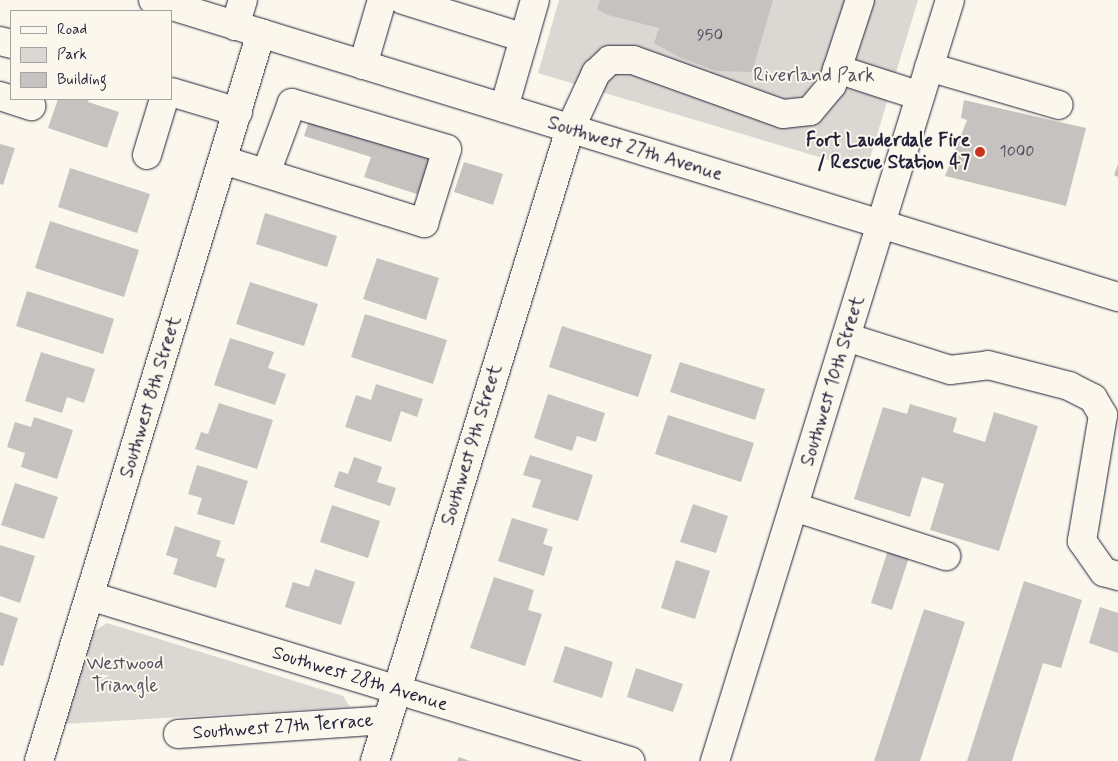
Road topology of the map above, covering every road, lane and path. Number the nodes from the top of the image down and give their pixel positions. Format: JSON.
{"nodes":[{"id":1,"x":153,"y":0,"type":"edge"},
{"id":2,"x":243,"y":0,"type":"edge"},
{"id":3,"x":382,"y":0,"type":"edge"},
{"id":4,"x":404,"y":0,"type":"edge"},
{"id":5,"x":535,"y":0,"type":"edge"},
{"id":6,"x":860,"y":0,"type":"edge"},
{"id":7,"x":950,"y":0,"type":"edge"},
{"id":8,"x":236,"y":26,"type":"junction"},
{"id":9,"x":261,"y":33,"type":"junction"},
{"id":10,"x":524,"y":38,"type":"junction"},
{"id":11,"x":363,"y":65,"type":"junction"},
{"id":12,"x":929,"y":67,"type":"junction"},
{"id":13,"x":837,"y":69,"type":"junction"},
{"id":14,"x":172,"y":92,"type":"edge"},
{"id":15,"x":920,"y":96,"type":"junction"},
{"id":16,"x":13,"y":100,"type":"edge"},
{"id":17,"x":164,"y":100,"type":"edge"},
{"id":18,"x":32,"y":106,"type":"dead end"},
{"id":19,"x":1059,"y":106,"type":"dead end"},
{"id":20,"x":504,"y":108,"type":"junction"},
{"id":21,"x":238,"y":112,"type":"junction"},
{"id":22,"x":570,"y":129,"type":"junction"},
{"id":23,"x":146,"y":155,"type":"dead end"},
{"id":24,"x":223,"y":160,"type":"junction"},
{"id":25,"x":266,"y":173,"type":"junction"},
{"id":26,"x":880,"y":226,"type":"junction"},
{"id":27,"x":1118,"y":297,"type":"edge"},
{"id":28,"x":846,"y":337,"type":"junction"},
{"id":29,"x":794,"y":507,"type":"junction"},
{"id":30,"x":946,"y":556,"type":"dead end"},
{"id":31,"x":1118,"y":576,"type":"edge"},
{"id":32,"x":90,"y":596,"type":"junction"},
{"id":33,"x":397,"y":690,"type":"junction"},
{"id":34,"x":387,"y":720,"type":"junction"},
{"id":35,"x":178,"y":734,"type":"dead end"},
{"id":36,"x":38,"y":761,"type":"edge"},
{"id":37,"x":374,"y":761,"type":"edge"},
{"id":38,"x":630,"y":761,"type":"edge"},
{"id":39,"x":715,"y":761,"type":"edge"}],
"edges":[{"from":1,"to":8,"type":"street","name":"Southwest 27th Avenue"},
{"from":2,"to":8,"type":"street"},
{"from":3,"to":11,"type":"street"},
{"from":4,"to":10,"type":"street"},
{"from":5,"to":10,"type":"street"},
{"from":6,"to":13,"type":"street","name":"Southwest 9th Street"},
{"from":7,"to":12,"type":"street","name":"Southwest 10th Street"},
{"from":8,"to":9,"type":"street","name":"Southwest 27th Avenue"},
{"from":9,"to":11,"type":"street","name":"Southwest 27th Avenue"},
{"from":9,"to":21,"type":"street","name":"Southwest 8th Street"},
{"from":10,"to":20,"type":"street"},
{"from":11,"to":20,"type":"street","name":"Southwest 27th Avenue"},
{"from":12,"to":15,"type":"street","name":"Southwest 10th Street"},
{"from":12,"to":19,"type":"street"},
{"from":13,"to":15,"type":"street"},
{"from":13,"to":22,"type":"street","name":"Southwest 9th Street"},
{"from":14,"to":21,"type":"street"},
{"from":15,"to":26,"type":"street","name":"Southwest 10th Street"},
{"from":16,"to":18,"type":"street"},
{"from":17,"to":23,"type":"street"},
{"from":20,"to":22,"type":"street","name":"Southwest 27th Avenue"},
{"from":21,"to":24,"type":"street","name":"Southwest 8th Street"},
{"from":22,"to":26,"type":"street","name":"Southwest 27th Avenue"},
{"from":22,"to":33,"type":"street","name":"Southwest 9th Street"},
{"from":24,"to":25,"type":"street"},
{"from":24,"to":32,"type":"street","name":"Southwest 8th Street"},
{"from":25,"to":25,"type":"street"},
{"from":26,"to":27,"type":"street","name":"Southwest 27th Avenue"},
{"from":26,"to":28,"type":"street","name":"Southwest 10th Street"},
{"from":28,"to":29,"type":"street","name":"Southwest 10th Street"},
{"from":28,"to":31,"type":"street"},
{"from":29,"to":30,"type":"street"},
{"from":29,"to":39,"type":"street","name":"Southwest 10th Street"},
{"from":32,"to":33,"type":"street","name":"Southwest 28th Avenue"},
{"from":32,"to":36,"type":"street","name":"Southwest 8th Street"},
{"from":33,"to":34,"type":"street","name":"Southwest 9th Street"},
{"from":33,"to":38,"type":"street","name":"Southwest 28th Avenue"},
{"from":34,"to":35,"type":"street","name":"Southwest 27th Terrace"},
{"from":34,"to":37,"type":"street","name":"Southwest 9th Street"}]}
